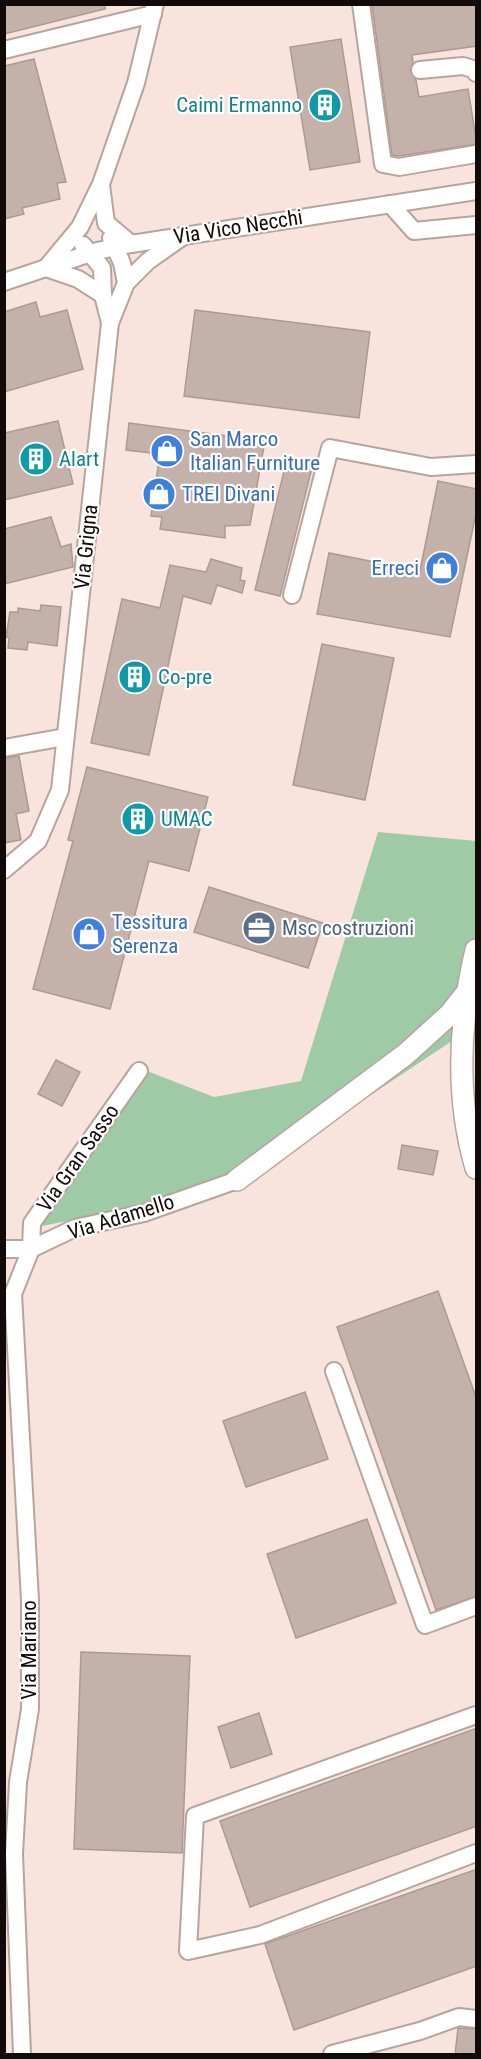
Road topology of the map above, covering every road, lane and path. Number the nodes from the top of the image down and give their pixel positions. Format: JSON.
{"nodes":[{"id":1,"x":361,"y":4,"type":"edge"},
{"id":2,"x":154,"y":9,"type":"edge"},
{"id":3,"x":4,"y":50,"type":"edge"},
{"id":4,"x":420,"y":70,"type":"dead end"},
{"id":5,"x":476,"y":71,"type":"edge"},
{"id":6,"x":477,"y":154,"type":"edge"},
{"id":7,"x":101,"y":184,"type":"junction"},
{"id":8,"x":477,"y":191,"type":"edge"},
{"id":9,"x":390,"y":204,"type":"junction"},
{"id":10,"x":106,"y":223,"type":"junction"},
{"id":11,"x":477,"y":225,"type":"edge"},
{"id":12,"x":80,"y":227,"type":"junction"},
{"id":13,"x":185,"y":235,"type":"junction"},
{"id":14,"x":131,"y":243,"type":"junction"},
{"id":15,"x":114,"y":248,"type":"junction"},
{"id":16,"x":88,"y":254,"type":"junction"},
{"id":17,"x":46,"y":268,"type":"junction"},
{"id":18,"x":102,"y":268,"type":"junction"},
{"id":19,"x":4,"y":282,"type":"edge"},
{"id":20,"x":126,"y":283,"type":"junction"},
{"id":21,"x":103,"y":295,"type":"junction"},
{"id":22,"x":110,"y":323,"type":"junction"},
{"id":23,"x":477,"y":464,"type":"edge"},
{"id":24,"x":292,"y":595,"type":"dead end"},
{"id":25,"x":66,"y":737,"type":"junction"},
{"id":26,"x":4,"y":748,"type":"edge"},
{"id":27,"x":4,"y":870,"type":"edge"},
{"id":28,"x":477,"y":950,"type":"edge"},
{"id":29,"x":465,"y":995,"type":"junction"},
{"id":30,"x":139,"y":1071,"type":"dead end"},
{"id":31,"x":477,"y":1168,"type":"edge"},
{"id":32,"x":237,"y":1180,"type":"joint"},
{"id":33,"x":4,"y":1249,"type":"edge"},
{"id":34,"x":31,"y":1249,"type":"junction"},
{"id":35,"x":334,"y":1371,"type":"dead end"},
{"id":36,"x":477,"y":1606,"type":"edge"},
{"id":37,"x":477,"y":1715,"type":"edge"},
{"id":38,"x":477,"y":1853,"type":"edge"},
{"id":39,"x":477,"y":2019,"type":"edge"},
{"id":40,"x":22,"y":2055,"type":"edge"},
{"id":41,"x":332,"y":2055,"type":"edge"}],
"edges":[{"from":1,"to":6,"type":"street"},
{"from":2,"to":3,"type":"street"},
{"from":2,"to":7,"type":"street"},
{"from":4,"to":5,"type":"street"},
{"from":7,"to":10,"type":"street"},
{"from":7,"to":12,"type":"street"},
{"from":8,"to":9,"type":"street","name":"Via Vico Necchi"},
{"from":9,"to":11,"type":"street"},
{"from":9,"to":13,"type":"street","name":"Via Vico Necchi"},
{"from":10,"to":14,"type":"street"},
{"from":10,"to":15,"type":"street"},
{"from":12,"to":16,"type":"street"},
{"from":12,"to":17,"type":"street"},
{"from":13,"to":14,"type":"street","name":"Via Vico Necchi"},
{"from":13,"to":20,"type":"street","name":"Via Grigna"},
{"from":14,"to":15,"type":"street","name":"Via Vico Necchi"},
{"from":15,"to":16,"type":"street","name":"Via Vico Necchi"},
{"from":15,"to":18,"type":"street"},
{"from":15,"to":20,"type":"street"},
{"from":16,"to":17,"type":"street","name":"Via Vico Necchi"},
{"from":16,"to":18,"type":"street"},
{"from":17,"to":19,"type":"street","name":"Via Vico Necchi"},
{"from":17,"to":21,"type":"street"},
{"from":18,"to":21,"type":"street"},
{"from":20,"to":22,"type":"street","name":"Via Grigna"},
{"from":21,"to":22,"type":"street"},
{"from":22,"to":25,"type":"street","name":"Via Grigna"},
{"from":23,"to":24,"type":"street"},
{"from":25,"to":26,"type":"street"},
{"from":25,"to":27,"type":"street","name":"Via Grigna"},
{"from":28,"to":29,"type":"main road"},
{"from":29,"to":31,"type":"main road"},
{"from":29,"to":32,"type":"main road"},
{"from":30,"to":34,"type":"street","name":"Via Gran Sasso"},
{"from":32,"to":34,"type":"street","name":"Via Adamello"},
{"from":33,"to":34,"type":"street","name":"Via Adamello"},
{"from":34,"to":40,"type":"street","name":"Via Mariano"},
{"from":35,"to":36,"type":"street"},
{"from":37,"to":38,"type":"street"},
{"from":39,"to":41,"type":"street"}]}
